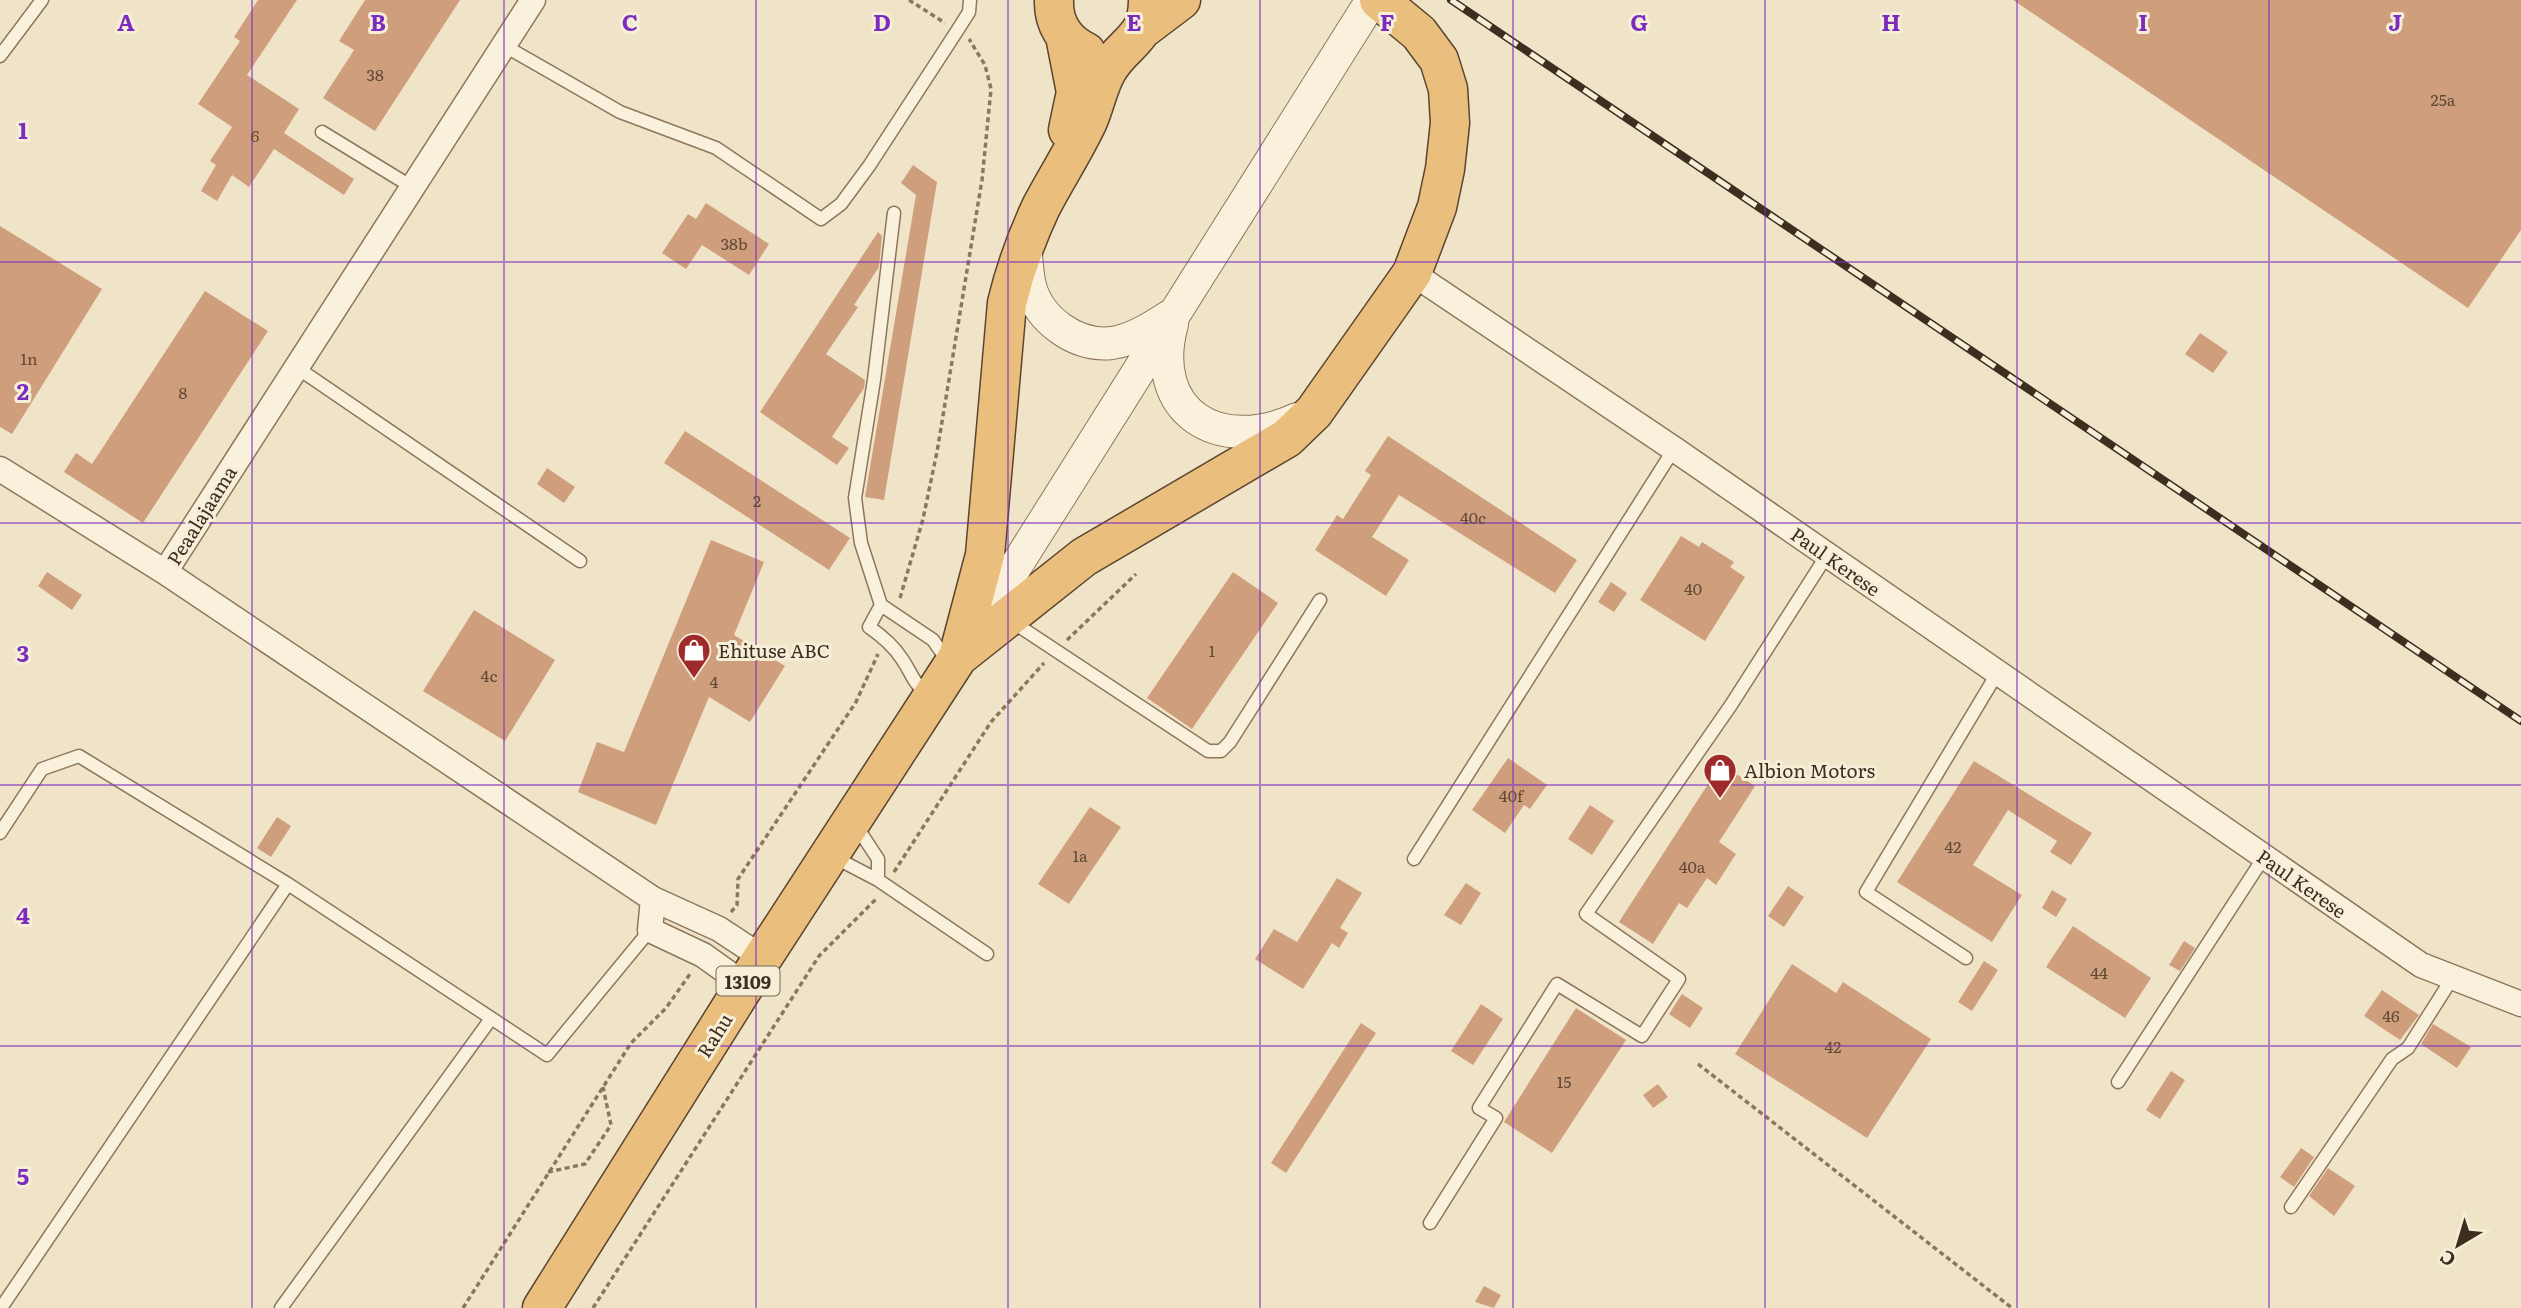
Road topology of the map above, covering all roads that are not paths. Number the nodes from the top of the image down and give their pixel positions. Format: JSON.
{"nodes":[{"id":1,"x":42,"y":0,"type":"edge"},
{"id":2,"x":533,"y":0,"type":"edge"},
{"id":3,"x":970,"y":0,"type":"edge"},
{"id":4,"x":1054,"y":0,"type":"edge"},
{"id":5,"x":1181,"y":0,"type":"edge"},
{"id":6,"x":1372,"y":0,"type":"edge"},
{"id":7,"x":1379,"y":0,"type":"edge"},
{"id":8,"x":1137,"y":27,"type":"edge"},
{"id":9,"x":1065,"y":36,"type":"junction"},
{"id":10,"x":503,"y":45,"type":"junction"},
{"id":11,"x":0,"y":56,"type":"edge"},
{"id":12,"x":322,"y":132,"type":"dead end"},
{"id":13,"x":412,"y":187,"type":"junction"},
{"id":14,"x":1050,"y":192,"type":"junction"},
{"id":15,"x":894,"y":213,"type":"dead end"},
{"id":16,"x":1025,"y":248,"type":"junction"},
{"id":17,"x":1412,"y":273,"type":"junction"},
{"id":18,"x":1174,"y":313,"type":"junction"},
{"id":19,"x":296,"y":367,"type":"junction"},
{"id":20,"x":1314,"y":412,"type":"junction"},
{"id":21,"x":1674,"y":449,"type":"junction"},
{"id":22,"x":0,"y":468,"type":"edge"},
{"id":23,"x":1827,"y":555,"type":"junction"},
{"id":24,"x":580,"y":561,"type":"dead end"},
{"id":25,"x":165,"y":572,"type":"junction"},
{"id":26,"x":1320,"y":600,"type":"dead end"},
{"id":27,"x":881,"y":605,"type":"junction"},
{"id":28,"x":1008,"y":619,"type":"junction"},
{"id":29,"x":948,"y":651,"type":"junction"},
{"id":30,"x":1998,"y":673,"type":"junction"},
{"id":31,"x":852,"y":821,"type":"junction"},
{"id":32,"x":0,"y":832,"type":"edge"},
{"id":33,"x":830,"y":855,"type":"junction"},
{"id":34,"x":2264,"y":857,"type":"junction"},
{"id":35,"x":1414,"y":859,"type":"dead end"},
{"id":36,"x":882,"y":883,"type":"junction"},
{"id":37,"x":288,"y":884,"type":"junction"},
{"id":38,"x":653,"y":899,"type":"junction"},
{"id":39,"x":650,"y":930,"type":"junction"},
{"id":40,"x":987,"y":954,"type":"dead end"},
{"id":41,"x":1966,"y":958,"type":"dead end"},
{"id":42,"x":754,"y":972,"type":"junction"},
{"id":43,"x":2453,"y":977,"type":"junction"},
{"id":44,"x":2521,"y":1004,"type":"edge"},
{"id":45,"x":490,"y":1020,"type":"junction"},
{"id":46,"x":2118,"y":1082,"type":"dead end"},
{"id":47,"x":2291,"y":1207,"type":"dead end"},
{"id":48,"x":1430,"y":1223,"type":"dead end"},
{"id":49,"x":1,"y":1308,"type":"edge"},
{"id":50,"x":281,"y":1308,"type":"edge"},
{"id":51,"x":542,"y":1308,"type":"edge"}],
"edges":[{"from":1,"to":11,"type":"lane"},
{"from":2,"to":10,"type":"street","name":"Peaalajaama"},
{"from":3,"to":10,"type":"lane"},
{"from":4,"to":9,"type":"highway"},
{"from":5,"to":8,"type":"highway"},
{"from":6,"to":18,"type":"street","number":"13109"},
{"from":7,"to":17,"type":"highway"},
{"from":8,"to":9,"type":"highway"},
{"from":8,"to":14,"type":"highway"},
{"from":9,"to":14,"type":"highway"},
{"from":10,"to":13,"type":"street","name":"Peaalajaama"},
{"from":12,"to":13,"type":"lane"},
{"from":13,"to":19,"type":"street","name":"Peaalajaama"},
{"from":14,"to":16,"type":"highway"},
{"from":15,"to":27,"type":"lane"},
{"from":16,"to":18,"type":"street"},
{"from":16,"to":29,"type":"highway"},
{"from":17,"to":20,"type":"highway"},
{"from":17,"to":21,"type":"street","name":"Paul Kerese"},
{"from":18,"to":20,"type":"street"},
{"from":18,"to":29,"type":"street","number":"13109"},
{"from":19,"to":24,"type":"lane"},
{"from":19,"to":25,"type":"street","name":"Peaalajaama"},
{"from":20,"to":28,"type":"highway"},
{"from":21,"to":23,"type":"street","name":"Paul Kerese"},
{"from":21,"to":35,"type":"lane"},
{"from":22,"to":25,"type":"street"},
{"from":23,"to":30,"type":"street","name":"Paul Kerese"},
{"from":23,"to":48,"type":"lane"},
{"from":25,"to":38,"type":"street","name":"Peaalajaama"},
{"from":26,"to":28,"type":"lane"},
{"from":27,"to":29,"type":"lane"},
{"from":27,"to":29,"type":"lane"},
{"from":28,"to":29,"type":"highway"},
{"from":29,"to":31,"type":"highway","name":"Rahu","number":"13109"},
{"from":30,"to":34,"type":"street","name":"Paul Kerese"},
{"from":30,"to":41,"type":"lane"},
{"from":31,"to":33,"type":"highway","name":"Rahu","number":"13109"},
{"from":31,"to":36,"type":"lane"},
{"from":32,"to":37,"type":"lane"},
{"from":33,"to":36,"type":"lane"},
{"from":33,"to":42,"type":"highway","name":"Rahu","number":"13109"},
{"from":34,"to":43,"type":"street","name":"Paul Kerese"},
{"from":34,"to":46,"type":"lane"},
{"from":36,"to":40,"type":"lane"},
{"from":37,"to":45,"type":"lane"},
{"from":37,"to":49,"type":"lane"},
{"from":38,"to":39,"type":"street"},
{"from":38,"to":42,"type":"street","name":"Peaalajaama"},
{"from":39,"to":42,"type":"street"},
{"from":39,"to":45,"type":"lane"},
{"from":42,"to":51,"type":"highway","name":"Rahu","number":"13109"},
{"from":43,"to":44,"type":"street","name":"Paul Kerese"},
{"from":43,"to":47,"type":"lane"},
{"from":45,"to":50,"type":"lane"}]}
